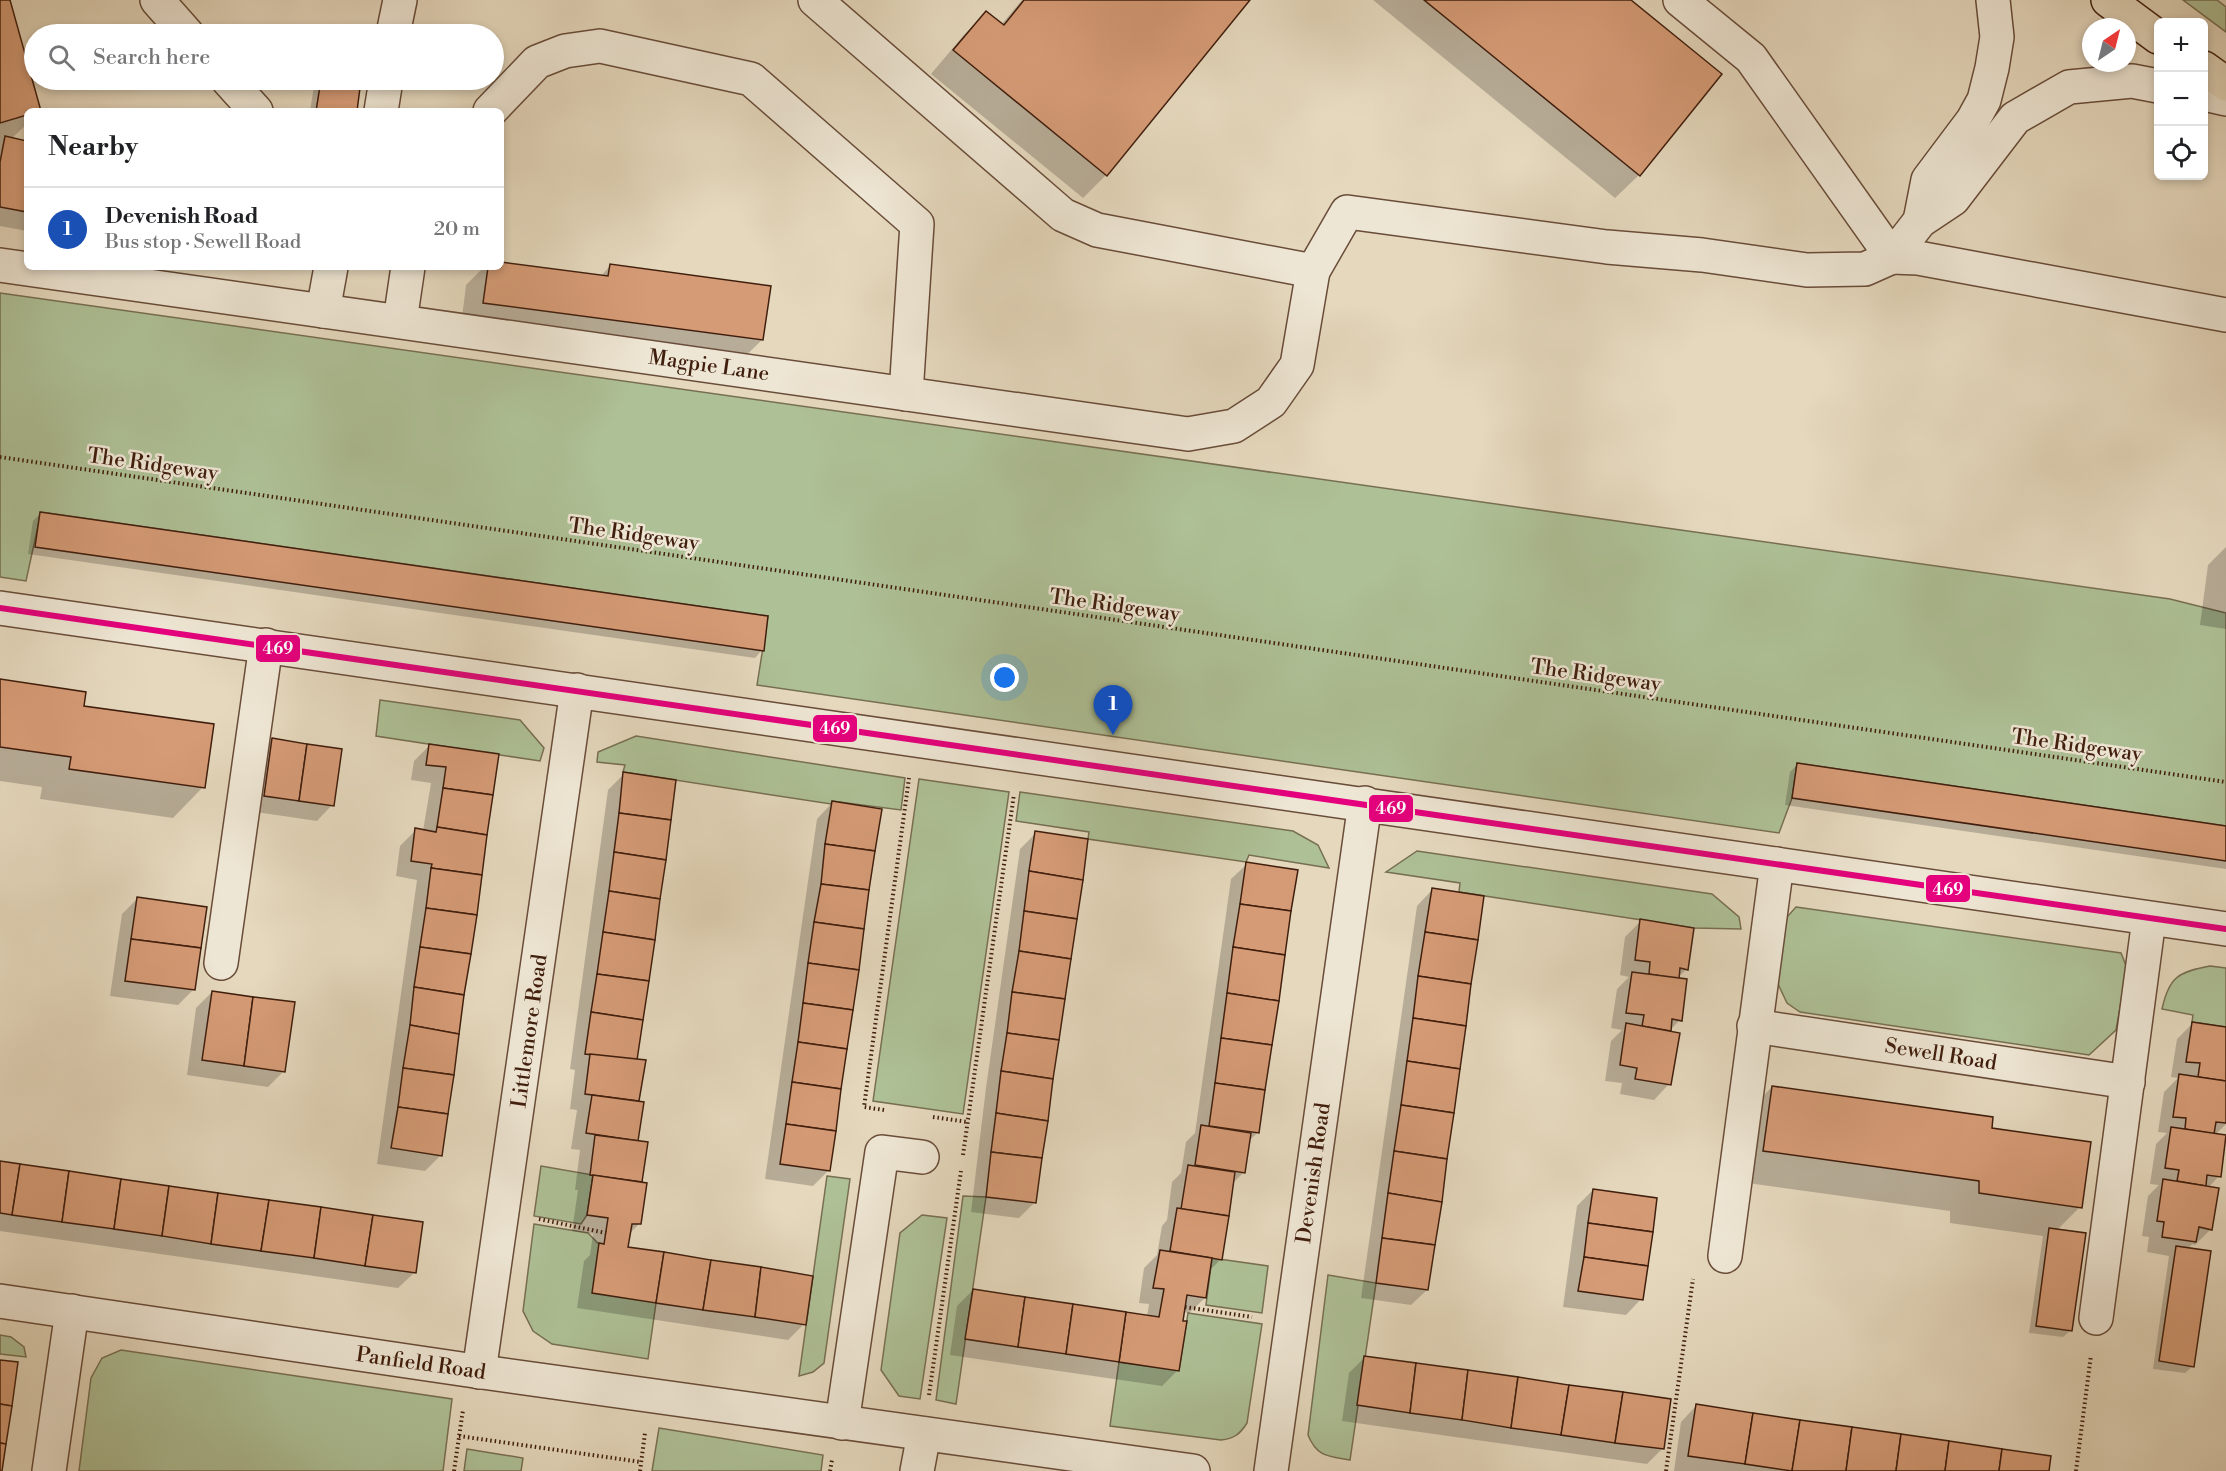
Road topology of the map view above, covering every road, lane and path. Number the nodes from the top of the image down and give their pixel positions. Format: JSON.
{"nodes":[{"id":1,"x":157,"y":0,"type":"edge"},
{"id":2,"x":400,"y":0,"type":"edge"},
{"id":3,"x":815,"y":0,"type":"edge"},
{"id":4,"x":1680,"y":0,"type":"edge"},
{"id":5,"x":1993,"y":0,"type":"edge"},
{"id":6,"x":2108,"y":0,"type":"edge"},
{"id":7,"x":178,"y":24,"type":"edge"},
{"id":8,"x":395,"y":24,"type":"edge"},
{"id":9,"x":2154,"y":34,"type":"edge"},
{"id":10,"x":2208,"y":71,"type":"edge"},
{"id":11,"x":2226,"y":84,"type":"edge"},
{"id":12,"x":2154,"y":85,"type":"edge"},
{"id":13,"x":237,"y":90,"type":"edge"},
{"id":14,"x":384,"y":90,"type":"edge"},
{"id":15,"x":2208,"y":95,"type":"edge"},
{"id":16,"x":2226,"y":99,"type":"edge"},
{"id":17,"x":253,"y":108,"type":"edge"},
{"id":18,"x":381,"y":108,"type":"edge"},
{"id":19,"x":493,"y":108,"type":"edge"},
{"id":20,"x":1920,"y":221,"type":"junction"},
{"id":21,"x":1892,"y":257,"type":"junction"},
{"id":22,"x":0,"y":265,"type":"edge"},
{"id":23,"x":24,"y":268,"type":"edge"},
{"id":24,"x":35,"y":270,"type":"edge"},
{"id":25,"x":331,"y":270,"type":"edge"},
{"id":26,"x":408,"y":270,"type":"edge"},
{"id":27,"x":1313,"y":271,"type":"junction"},
{"id":28,"x":324,"y":311,"type":"junction"},
{"id":29,"x":2226,"y":315,"type":"edge"},
{"id":30,"x":400,"y":321,"type":"junction"},
{"id":31,"x":917,"y":395,"type":"junction"},
{"id":32,"x":0,"y":457,"type":"edge"},
{"id":33,"x":0,"y":608,"type":"edge"},
{"id":34,"x":266,"y":645,"type":"junction"},
{"id":35,"x":577,"y":690,"type":"junction"},
{"id":36,"x":915,"y":740,"type":"junction"},
{"id":37,"x":1019,"y":754,"type":"junction"},
{"id":38,"x":2226,"y":782,"type":"edge"},
{"id":39,"x":1365,"y":803,"type":"junction"},
{"id":40,"x":1777,"y":864,"type":"junction"},
{"id":41,"x":2149,"y":919,"type":"junction"},
{"id":42,"x":2226,"y":929,"type":"edge"},
{"id":43,"x":221,"y":963,"type":"dead end"},
{"id":44,"x":1754,"y":1026,"type":"junction"},
{"id":45,"x":2128,"y":1082,"type":"junction"},
{"id":46,"x":888,"y":1111,"type":"dead end"},
{"id":47,"x":922,"y":1116,"type":"dead end"},
{"id":48,"x":968,"y":1122,"type":"junction"},
{"id":49,"x":922,"y":1157,"type":"dead end"},
{"id":50,"x":963,"y":1157,"type":"dead end"},
{"id":51,"x":961,"y":1168,"type":"dead end"},
{"id":52,"x":503,"y":1211,"type":"junction"},
{"id":53,"x":606,"y":1233,"type":"dead end"},
{"id":54,"x":1725,"y":1257,"type":"joint"},
{"id":55,"x":0,"y":1301,"type":"edge"},
{"id":56,"x":1185,"y":1307,"type":"dead end"},
{"id":57,"x":72,"y":1311,"type":"junction"},
{"id":58,"x":2096,"y":1318,"type":"joint"},
{"id":59,"x":1292,"y":1323,"type":"junction"},
{"id":60,"x":474,"y":1371,"type":"junction"},
{"id":61,"x":842,"y":1423,"type":"junction"},
{"id":62,"x":924,"y":1434,"type":"junction"},
{"id":63,"x":459,"y":1436,"type":"junction"},
{"id":64,"x":641,"y":1462,"type":"dead end"},
{"id":65,"x":49,"y":1471,"type":"edge"},
{"id":66,"x":454,"y":1471,"type":"edge"},
{"id":67,"x":917,"y":1471,"type":"edge"},
{"id":68,"x":1193,"y":1471,"type":"edge"},
{"id":69,"x":1271,"y":1471,"type":"edge"},
{"id":70,"x":1666,"y":1471,"type":"edge"},
{"id":71,"x":2076,"y":1471,"type":"edge"}],
"edges":[{"from":1,"to":7,"type":"street"},
{"from":2,"to":8,"type":"street"},
{"from":3,"to":27,"type":"street"},
{"from":4,"to":21,"type":"street"},
{"from":5,"to":20,"type":"street"},
{"from":6,"to":9,"type":"main road"},
{"from":10,"to":11,"type":"main road"},
{"from":12,"to":20,"type":"street"},
{"from":13,"to":17,"type":"street"},
{"from":14,"to":18,"type":"street"},
{"from":15,"to":16,"type":"street"},
{"from":19,"to":31,"type":"street"},
{"from":20,"to":21,"type":"street"},
{"from":21,"to":27,"type":"street"},
{"from":21,"to":29,"type":"street"},
{"from":22,"to":23,"type":"street","name":"Magpie Lane"},
{"from":24,"to":28,"type":"street","name":"Magpie Lane"},
{"from":25,"to":28,"type":"street"},
{"from":26,"to":30,"type":"street"},
{"from":27,"to":31,"type":"street","name":"Magpie Lane"},
{"from":28,"to":30,"type":"street","name":"Magpie Lane"},
{"from":30,"to":31,"type":"street","name":"Magpie Lane"},
{"from":32,"to":38,"type":"path","name":"The Ridgeway"},
{"from":33,"to":34,"type":"street"},
{"from":34,"to":35,"type":"street"},
{"from":34,"to":43,"type":"street"},
{"from":35,"to":36,"type":"street"},
{"from":35,"to":52,"type":"street","name":"Littlemore Road"},
{"from":36,"to":37,"type":"street"},
{"from":36,"to":46,"type":"path"},
{"from":37,"to":39,"type":"street"},
{"from":37,"to":48,"type":"path"},
{"from":39,"to":40,"type":"street"},
{"from":39,"to":59,"type":"street","name":"Devenish Road"},
{"from":40,"to":41,"type":"street"},
{"from":40,"to":44,"type":"street"},
{"from":41,"to":42,"type":"street"},
{"from":41,"to":45,"type":"street"},
{"from":44,"to":45,"type":"street","name":"Sewell Road"},
{"from":44,"to":54,"type":"street"},
{"from":45,"to":58,"type":"street"},
{"from":47,"to":48,"type":"path"},
{"from":48,"to":50,"type":"path"},
{"from":49,"to":61,"type":"street"},
{"from":51,"to":62,"type":"path"},
{"from":52,"to":53,"type":"path"},
{"from":52,"to":60,"type":"street","name":"Littlemore Road"},
{"from":54,"to":70,"type":"path"},
{"from":55,"to":57,"type":"street","name":"Panfield Road"},
{"from":56,"to":59,"type":"path"},
{"from":57,"to":60,"type":"street","name":"Panfield Road"},
{"from":57,"to":65,"type":"street"},
{"from":58,"to":71,"type":"path"},
{"from":59,"to":69,"type":"street","name":"Devenish Road"},
{"from":60,"to":61,"type":"street","name":"Panfield Road"},
{"from":60,"to":63,"type":"path"},
{"from":61,"to":62,"type":"street","name":"Panfield Road"},
{"from":62,"to":67,"type":"street"},
{"from":62,"to":68,"type":"street","name":"Panfield Road"},
{"from":63,"to":64,"type":"path"},
{"from":63,"to":66,"type":"path"}]}
